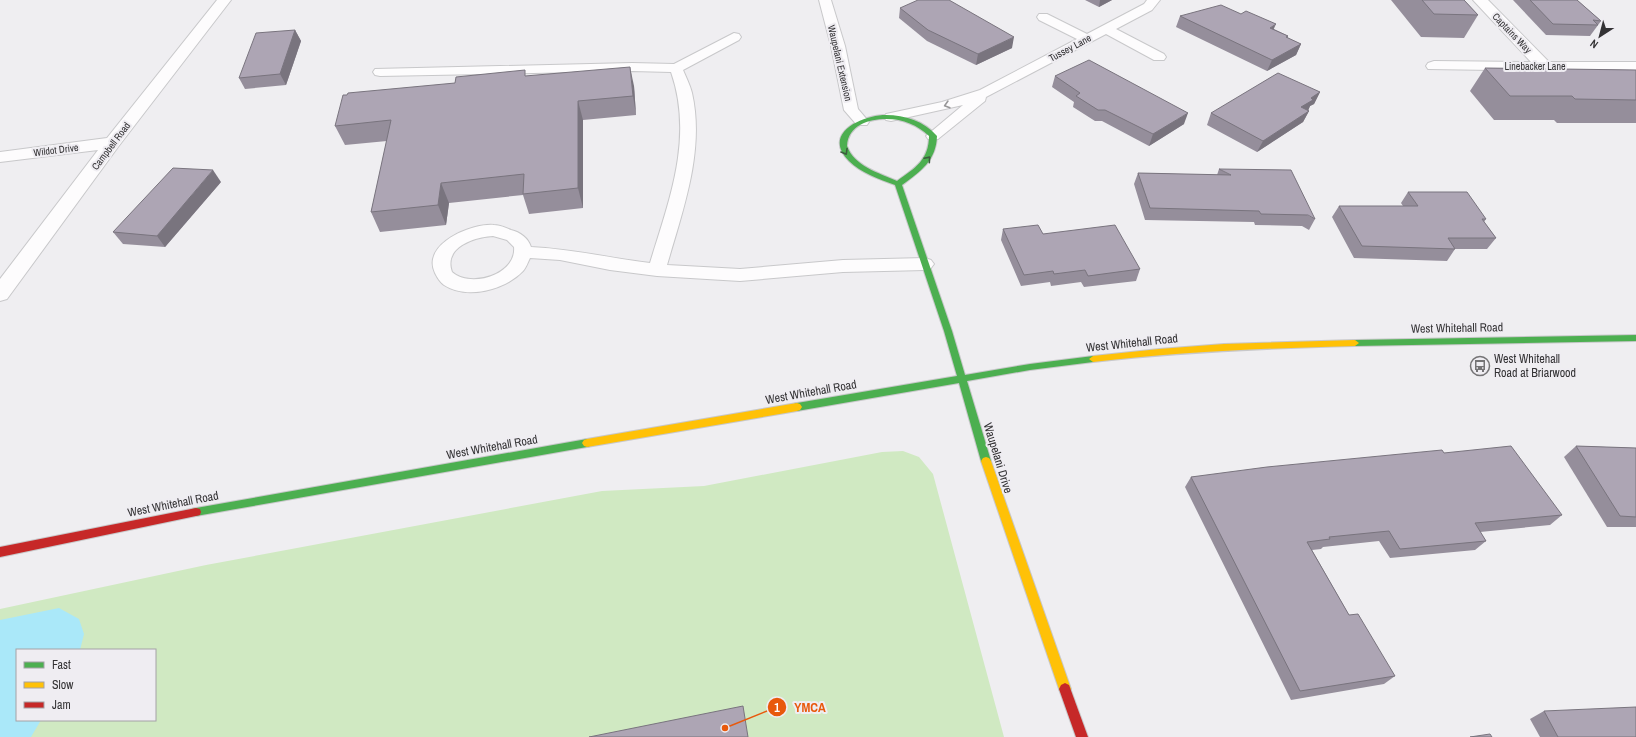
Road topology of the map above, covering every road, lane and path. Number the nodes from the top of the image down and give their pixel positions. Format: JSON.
{"nodes":[{"id":1,"x":224,"y":0,"type":"edge"},
{"id":2,"x":825,"y":0,"type":"edge"},
{"id":3,"x":1154,"y":0,"type":"edge"},
{"id":4,"x":1480,"y":0,"type":"edge"},
{"id":5,"x":1043,"y":17,"type":"dead end"},
{"id":6,"x":1106,"y":29,"type":"junction"},
{"id":7,"x":734,"y":37,"type":"dead end"},
{"id":8,"x":1087,"y":39,"type":"junction"},
{"id":9,"x":1159,"y":57,"type":"dead end"},
{"id":10,"x":1434,"y":66,"type":"dead end"},
{"id":11,"x":1544,"y":66,"type":"junction"},
{"id":12,"x":1636,"y":67,"type":"edge"},
{"id":13,"x":676,"y":68,"type":"junction"},
{"id":14,"x":380,"y":72,"type":"dead end"},
{"id":15,"x":984,"y":93,"type":"junction"},
{"id":16,"x":891,"y":117,"type":"junction"},
{"id":17,"x":862,"y":122,"type":"junction"},
{"id":18,"x":933,"y":136,"type":"junction"},
{"id":19,"x":112,"y":143,"type":"junction"},
{"id":20,"x":0,"y":157,"type":"edge"},
{"id":21,"x":898,"y":184,"type":"junction"},
{"id":22,"x":525,"y":252,"type":"junction"},
{"id":23,"x":925,"y":264,"type":"junction"},
{"id":24,"x":657,"y":270,"type":"junction"},
{"id":25,"x":0,"y":294,"type":"edge"},
{"id":26,"x":1636,"y":338,"type":"edge"},
{"id":27,"x":962,"y":378,"type":"junction"},
{"id":28,"x":0,"y":552,"type":"edge"},
{"id":29,"x":1082,"y":737,"type":"edge"}],
"edges":[{"from":1,"to":19,"type":"street","name":"Campbell Road"},
{"from":2,"to":17,"type":"lane","name":"Waupelani Extension"},
{"from":3,"to":6,"type":"lane","name":"Tussey Lane"},
{"from":4,"to":11,"type":"street","name":"Captains Way"},
{"from":5,"to":8,"type":"lane"},
{"from":6,"to":8,"type":"lane","name":"Tussey Lane"},
{"from":6,"to":9,"type":"lane"},
{"from":7,"to":13,"type":"lane"},
{"from":8,"to":15,"type":"lane","name":"Tussey Lane"},
{"from":10,"to":11,"type":"street","name":"Linebacker Lane"},
{"from":11,"to":12,"type":"street","name":"Linebacker Lane"},
{"from":13,"to":14,"type":"lane"},
{"from":13,"to":24,"type":"lane"},
{"from":15,"to":16,"type":"lane","name":"Tussey Lane","one_way":true},
{"from":15,"to":18,"type":"lane","name":"Tussey Lane"},
{"from":16,"to":17,"type":"main road"},
{"from":16,"to":18,"type":"main road"},
{"from":17,"to":21,"type":"main road","one_way":true},
{"from":21,"to":18,"type":"main road","one_way":true},
{"from":19,"to":20,"type":"street","name":"Wildot Drive"},
{"from":19,"to":25,"type":"street","name":"Campbell Road"},
{"from":21,"to":23,"type":"main road","name":"Waupelani Drive"},
{"from":22,"to":22,"type":"lane"},
{"from":22,"to":24,"type":"lane"},
{"from":23,"to":24,"type":"lane"},
{"from":23,"to":27,"type":"main road","name":"Waupelani Drive"},
{"from":26,"to":27,"type":"main road","name":"West Whitehall Road"},
{"from":27,"to":28,"type":"main road","name":"West Whitehall Road"},
{"from":27,"to":29,"type":"main road","name":"Waupelani Drive"}]}
